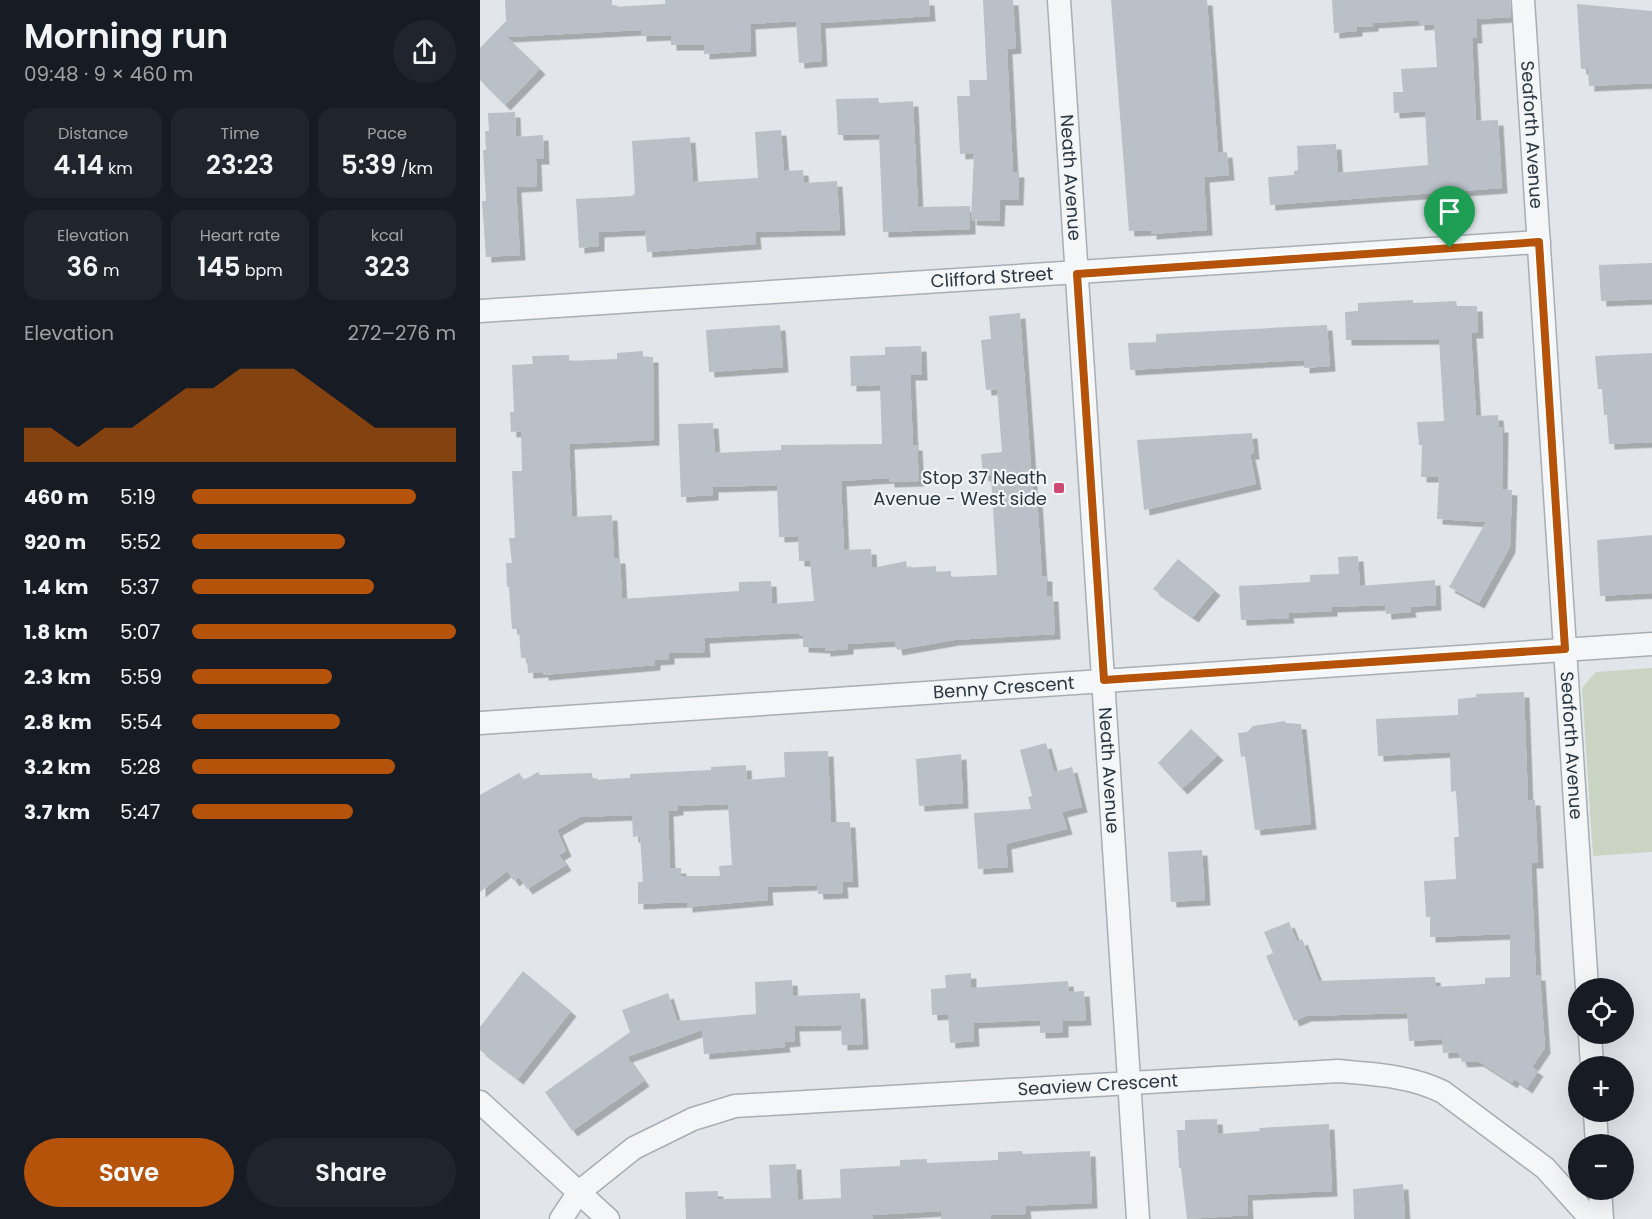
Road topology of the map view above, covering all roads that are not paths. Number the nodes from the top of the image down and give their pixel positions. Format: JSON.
{"nodes":[{"id":1,"x":1059,"y":0,"type":"edge"},
{"id":2,"x":1524,"y":0,"type":"edge"},
{"id":3,"x":1539,"y":242,"type":"junction"},
{"id":4,"x":1077,"y":274,"type":"junction"},
{"id":5,"x":480,"y":311,"type":"edge"},
{"id":6,"x":1652,"y":644,"type":"edge"},
{"id":7,"x":1565,"y":649,"type":"junction"},
{"id":8,"x":1104,"y":680,"type":"junction"},
{"id":9,"x":480,"y":723,"type":"edge"},
{"id":10,"x":1586,"y":978,"type":"edge"},
{"id":11,"x":1129,"y":1082,"type":"junction"},
{"id":12,"x":480,"y":1102,"type":"edge"},
{"id":13,"x":579,"y":1192,"type":"junction"},
{"id":14,"x":1601,"y":1200,"type":"edge"},
{"id":15,"x":561,"y":1219,"type":"edge"},
{"id":16,"x":608,"y":1219,"type":"edge"},
{"id":17,"x":1138,"y":1219,"type":"edge"},
{"id":18,"x":1592,"y":1219,"type":"edge"},
{"id":19,"x":1602,"y":1219,"type":"edge"}],
"edges":[{"from":1,"to":4,"type":"street","name":"Neath Avenue"},
{"from":2,"to":3,"type":"street","name":"Seaforth Avenue"},
{"from":3,"to":4,"type":"street","name":"Clifford Street"},
{"from":3,"to":7,"type":"street","name":"Seaforth Avenue"},
{"from":4,"to":5,"type":"street","name":"Clifford Street"},
{"from":4,"to":8,"type":"street","name":"Neath Avenue"},
{"from":6,"to":7,"type":"street","name":"Benny Crescent"},
{"from":7,"to":8,"type":"street","name":"Benny Crescent"},
{"from":7,"to":10,"type":"street","name":"Seaforth Avenue"},
{"from":8,"to":9,"type":"street","name":"Benny Crescent"},
{"from":8,"to":11,"type":"street","name":"Neath Avenue"},
{"from":11,"to":13,"type":"street","name":"Seaview Crescent"},
{"from":11,"to":17,"type":"street","name":"Neath Avenue"},
{"from":11,"to":18,"type":"street","name":"Seaview Crescent"},
{"from":12,"to":13,"type":"street"},
{"from":13,"to":15,"type":"street","name":"Seaview Crescent"},
{"from":13,"to":16,"type":"street"},
{"from":14,"to":19,"type":"street"}]}
